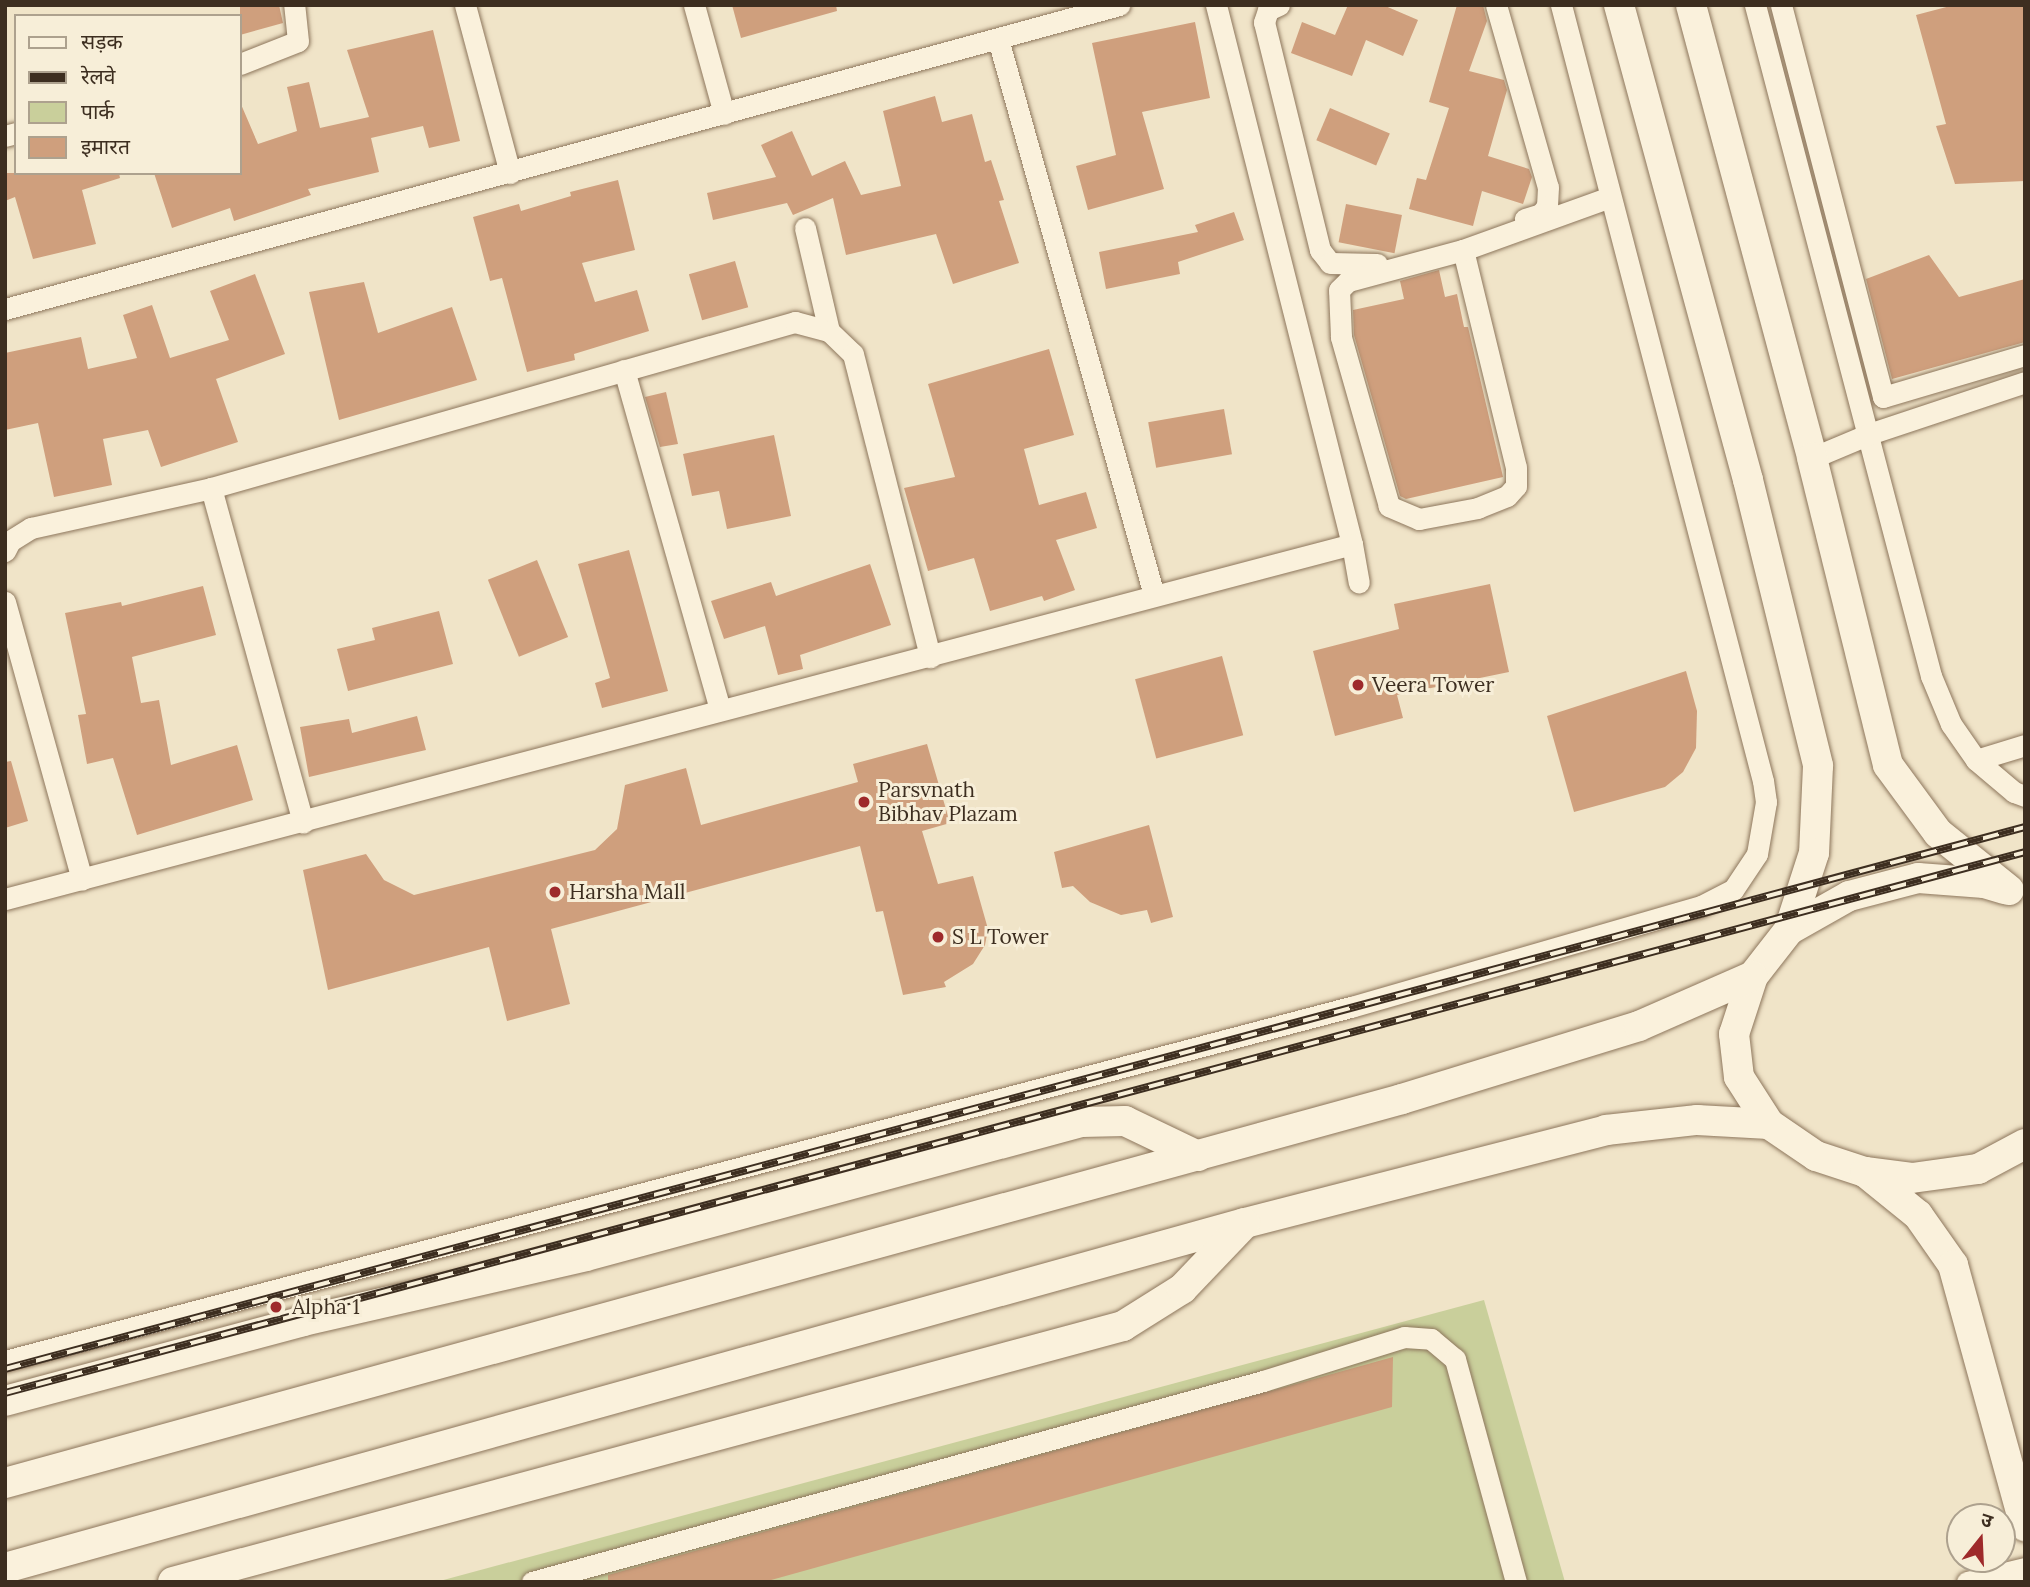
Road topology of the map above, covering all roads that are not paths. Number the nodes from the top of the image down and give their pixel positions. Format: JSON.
{"nodes":[{"id":1,"x":294,"y":5,"type":"edge"},
{"id":2,"x":465,"y":5,"type":"edge"},
{"id":3,"x":694,"y":5,"type":"edge"},
{"id":4,"x":1119,"y":5,"type":"edge"},
{"id":5,"x":1216,"y":5,"type":"edge"},
{"id":6,"x":1279,"y":5,"type":"edge"},
{"id":7,"x":1496,"y":5,"type":"edge"},
{"id":8,"x":1561,"y":5,"type":"edge"},
{"id":9,"x":1619,"y":5,"type":"edge"},
{"id":10,"x":1691,"y":5,"type":"edge"},
{"id":11,"x":1755,"y":5,"type":"edge"},
{"id":12,"x":1781,"y":5,"type":"edge"},
{"id":13,"x":998,"y":39,"type":"junction"},
{"id":14,"x":242,"y":63,"type":"edge"},
{"id":15,"x":724,"y":114,"type":"junction"},
{"id":16,"x":1813,"y":127,"type":"junction"},
{"id":17,"x":1789,"y":132,"type":"junction"},
{"id":18,"x":1824,"y":172,"type":"junction"},
{"id":19,"x":510,"y":173,"type":"junction"},
{"id":20,"x":1801,"y":178,"type":"junction"},
{"id":21,"x":1610,"y":197,"type":"junction"},
{"id":22,"x":804,"y":228,"type":"dead end"},
{"id":23,"x":1464,"y":250,"type":"junction"},
{"id":24,"x":5,"y":309,"type":"edge"},
{"id":25,"x":829,"y":331,"type":"junction"},
{"id":26,"x":2025,"y":355,"type":"edge"},
{"id":27,"x":624,"y":370,"type":"junction"},
{"id":28,"x":2025,"y":382,"type":"edge"},
{"id":29,"x":1869,"y":434,"type":"junction"},
{"id":30,"x":1812,"y":458,"type":"junction"},
{"id":31,"x":211,"y":488,"type":"junction"},
{"id":32,"x":1352,"y":544,"type":"junction"},
{"id":33,"x":5,"y":551,"type":"edge"},
{"id":34,"x":1359,"y":582,"type":"dead end"},
{"id":35,"x":1154,"y":595,"type":"junction"},
{"id":36,"x":5,"y":602,"type":"edge"},
{"id":37,"x":930,"y":657,"type":"junction"},
{"id":38,"x":720,"y":709,"type":"junction"},
{"id":39,"x":2025,"y":745,"type":"edge"},
{"id":40,"x":1976,"y":760,"type":"junction"},
{"id":41,"x":2025,"y":796,"type":"edge"},
{"id":42,"x":303,"y":823,"type":"junction"},
{"id":43,"x":82,"y":879,"type":"junction"},
{"id":44,"x":2017,"y":893,"type":"edge"},
{"id":45,"x":5,"y":899,"type":"edge"},
{"id":46,"x":1789,"y":930,"type":"junction"},
{"id":47,"x":1753,"y":976,"type":"junction"},
{"id":48,"x":1769,"y":1124,"type":"junction"},
{"id":49,"x":2025,"y":1144,"type":"edge"},
{"id":50,"x":1198,"y":1157,"type":"junction"},
{"id":51,"x":1865,"y":1172,"type":"junction"},
{"id":52,"x":1245,"y":1223,"type":"junction"},
{"id":53,"x":5,"y":1361,"type":"edge"},
{"id":54,"x":5,"y":1401,"type":"edge"},
{"id":55,"x":5,"y":1483,"type":"edge"},
{"id":56,"x":2025,"y":1526,"type":"edge"},
{"id":57,"x":5,"y":1568,"type":"edge"},
{"id":58,"x":2025,"y":1568,"type":"edge"},
{"id":59,"x":173,"y":1582,"type":"edge"},
{"id":60,"x":532,"y":1582,"type":"edge"},
{"id":61,"x":1516,"y":1582,"type":"edge"},
{"id":62,"x":1967,"y":1582,"type":"edge"}],
"edges":[{"from":1,"to":14,"type":"street"},
{"from":2,"to":19,"type":"street"},
{"from":3,"to":15,"type":"street"},
{"from":4,"to":13,"type":"street"},
{"from":5,"to":32,"type":"street"},
{"from":6,"to":7,"type":"street"},
{"from":8,"to":21,"type":"street"},
{"from":9,"to":46,"type":"street"},
{"from":10,"to":30,"type":"street"},
{"from":11,"to":17,"type":"street"},
{"from":12,"to":16,"type":"street"},
{"from":13,"to":15,"type":"street"},
{"from":13,"to":35,"type":"street"},
{"from":15,"to":19,"type":"street"},
{"from":16,"to":17,"type":"street"},
{"from":16,"to":18,"type":"street"},
{"from":17,"to":20,"type":"street"},
{"from":18,"to":20,"type":"street"},
{"from":18,"to":26,"type":"street"},
{"from":19,"to":24,"type":"street"},
{"from":20,"to":29,"type":"street"},
{"from":21,"to":23,"type":"street"},
{"from":21,"to":53,"type":"street"},
{"from":22,"to":25,"type":"street"},
{"from":23,"to":23,"type":"street"},
{"from":25,"to":27,"type":"street"},
{"from":25,"to":37,"type":"street"},
{"from":27,"to":31,"type":"street"},
{"from":27,"to":38,"type":"street"},
{"from":28,"to":29,"type":"street"},
{"from":29,"to":30,"type":"street"},
{"from":29,"to":40,"type":"street"},
{"from":30,"to":44,"type":"street"},
{"from":31,"to":33,"type":"street"},
{"from":31,"to":42,"type":"street"},
{"from":32,"to":34,"type":"street"},
{"from":32,"to":35,"type":"street"},
{"from":35,"to":37,"type":"street"},
{"from":36,"to":43,"type":"street"},
{"from":37,"to":38,"type":"street"},
{"from":38,"to":42,"type":"street"},
{"from":39,"to":40,"type":"street"},
{"from":40,"to":41,"type":"street"},
{"from":42,"to":43,"type":"street"},
{"from":43,"to":45,"type":"street"},
{"from":44,"to":46,"type":"street"},
{"from":46,"to":47,"type":"street"},
{"from":47,"to":48,"type":"street"},
{"from":47,"to":50,"type":"street"},
{"from":48,"to":51,"type":"street"},
{"from":48,"to":52,"type":"street"},
{"from":49,"to":51,"type":"street"},
{"from":50,"to":54,"type":"street"},
{"from":50,"to":55,"type":"street"},
{"from":51,"to":56,"type":"street"},
{"from":52,"to":57,"type":"street"},
{"from":52,"to":59,"type":"street"},
{"from":58,"to":62,"type":"street"},
{"from":60,"to":61,"type":"street"}]}
